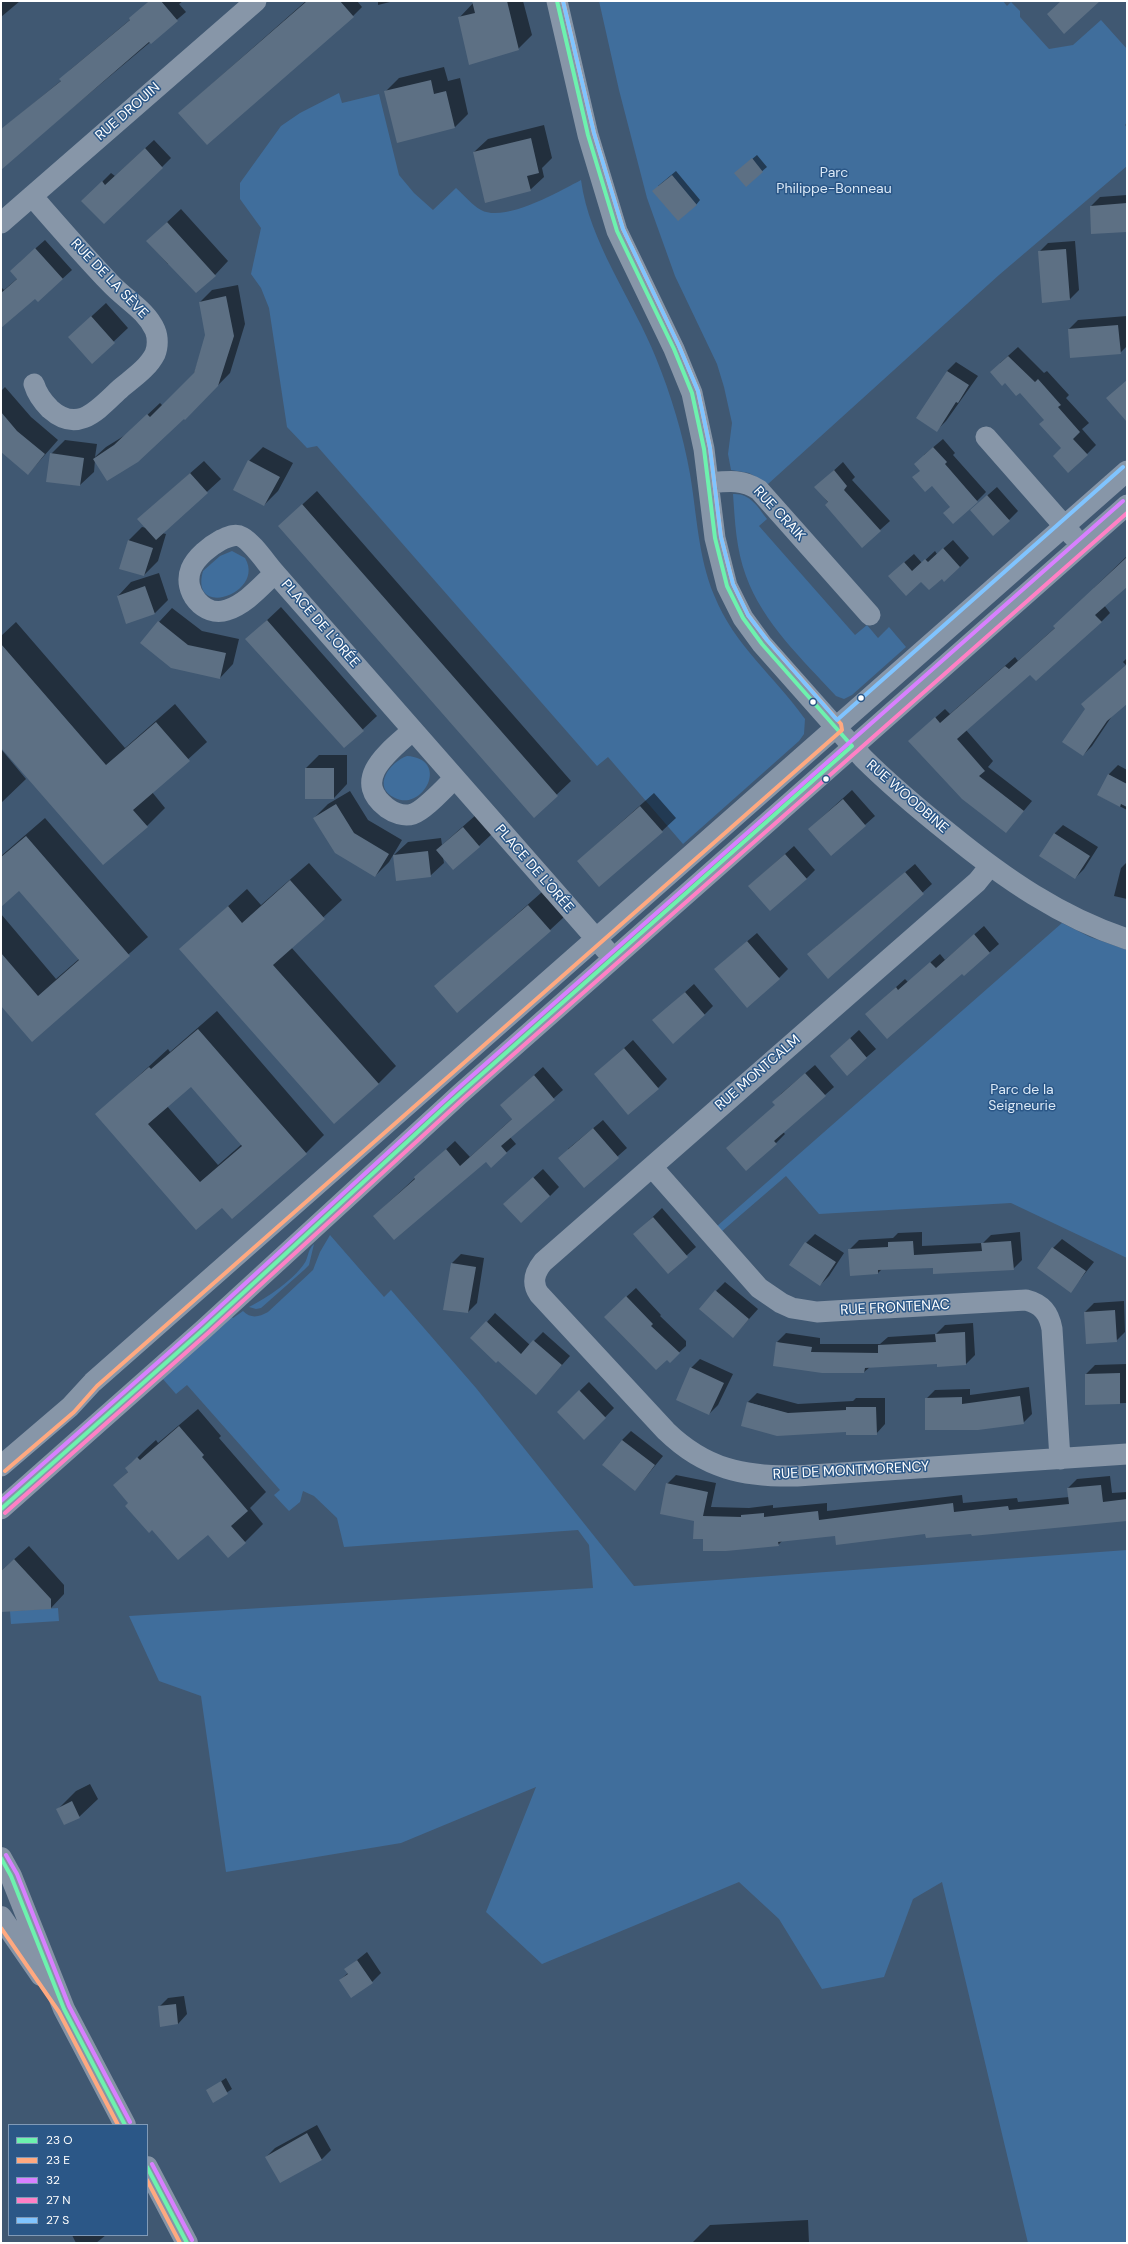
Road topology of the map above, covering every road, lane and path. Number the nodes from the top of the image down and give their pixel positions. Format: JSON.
{"nodes":[{"id":1,"x":256,"y":1,"type":"edge"},
{"id":2,"x":557,"y":1,"type":"edge"},
{"id":3,"x":32,"y":196,"type":"junction"},
{"id":4,"x":1,"y":223,"type":"edge"},
{"id":5,"x":34,"y":384,"type":"dead end"},
{"id":6,"x":986,"y":437,"type":"dead end"},
{"id":7,"x":1127,"y":471,"type":"edge"},
{"id":8,"x":709,"y":484,"type":"junction"},
{"id":9,"x":1127,"y":505,"type":"edge"},
{"id":10,"x":1064,"y":526,"type":"junction"},
{"id":11,"x":1081,"y":545,"type":"junction"},
{"id":12,"x":275,"y":573,"type":"dead end"},
{"id":13,"x":870,"y":615,"type":"dead end"},
{"id":14,"x":836,"y":728,"type":"junction"},
{"id":15,"x":413,"y":730,"type":"junction"},
{"id":16,"x":852,"y":746,"type":"junction"},
{"id":17,"x":455,"y":778,"type":"junction"},
{"id":18,"x":990,"y":866,"type":"junction"},
{"id":19,"x":1127,"y":939,"type":"edge"},
{"id":20,"x":597,"y":940,"type":"junction"},
{"id":21,"x":613,"y":958,"type":"junction"},
{"id":22,"x":652,"y":1167,"type":"junction"},
{"id":23,"x":534,"y":1284,"type":"joint"},
{"id":24,"x":1127,"y":1454,"type":"edge"},
{"id":25,"x":1060,"y":1459,"type":"junction"},
{"id":26,"x":1,"y":1466,"type":"edge"},
{"id":27,"x":1,"y":1509,"type":"edge"},
{"id":28,"x":1,"y":1858,"type":"edge"},
{"id":29,"x":1,"y":1917,"type":"edge"},
{"id":30,"x":64,"y":2009,"type":"junction"},
{"id":31,"x":124,"y":2124,"type":"edge"},
{"id":32,"x":148,"y":2169,"type":"edge"},
{"id":33,"x":187,"y":2243,"type":"edge"}],
"edges":[{"from":1,"to":3,"type":"street","name":"RUE DROUIN"},
{"from":2,"to":8,"type":"street"},
{"from":3,"to":4,"type":"street","name":"RUE DROUIN"},
{"from":3,"to":5,"type":"street","name":"RUE DE LA SÈVE"},
{"from":6,"to":10,"type":"street"},
{"from":7,"to":10,"type":"street"},
{"from":8,"to":13,"type":"street","name":"RUE CRAIK"},
{"from":8,"to":14,"type":"street","name":"RUE WOODBINE"},
{"from":9,"to":11,"type":"street"},
{"from":10,"to":11,"type":"street"},
{"from":10,"to":14,"type":"street"},
{"from":11,"to":16,"type":"street"},
{"from":12,"to":15,"type":"street","name":"PLACE DE L'ORÉE"},
{"from":14,"to":16,"type":"street","name":"RUE WOODBINE"},
{"from":14,"to":20,"type":"street"},
{"from":15,"to":17,"type":"street","name":"PLACE DE L'ORÉE"},
{"from":15,"to":17,"type":"street"},
{"from":16,"to":18,"type":"street","name":"RUE WOODBINE"},
{"from":16,"to":21,"type":"street"},
{"from":17,"to":20,"type":"street","name":"PLACE DE L'ORÉE"},
{"from":18,"to":19,"type":"street","name":"RUE WOODBINE"},
{"from":18,"to":22,"type":"street","name":"RUE MONTCALM"},
{"from":20,"to":21,"type":"street","name":"PLACE DE L'ORÉE"},
{"from":20,"to":26,"type":"street"},
{"from":21,"to":27,"type":"street"},
{"from":22,"to":23,"type":"street","name":"RUE MONTCALM"},
{"from":22,"to":25,"type":"street","name":"RUE FRONTENAC"},
{"from":23,"to":25,"type":"street","name":"RUE DE MONTMORENCY"},
{"from":24,"to":25,"type":"street","name":"RUE DE MONTMORENCY"},
{"from":28,"to":30,"type":"highway"},
{"from":29,"to":30,"type":"highway"},
{"from":30,"to":31,"type":"highway"},
{"from":32,"to":33,"type":"highway"}]}
